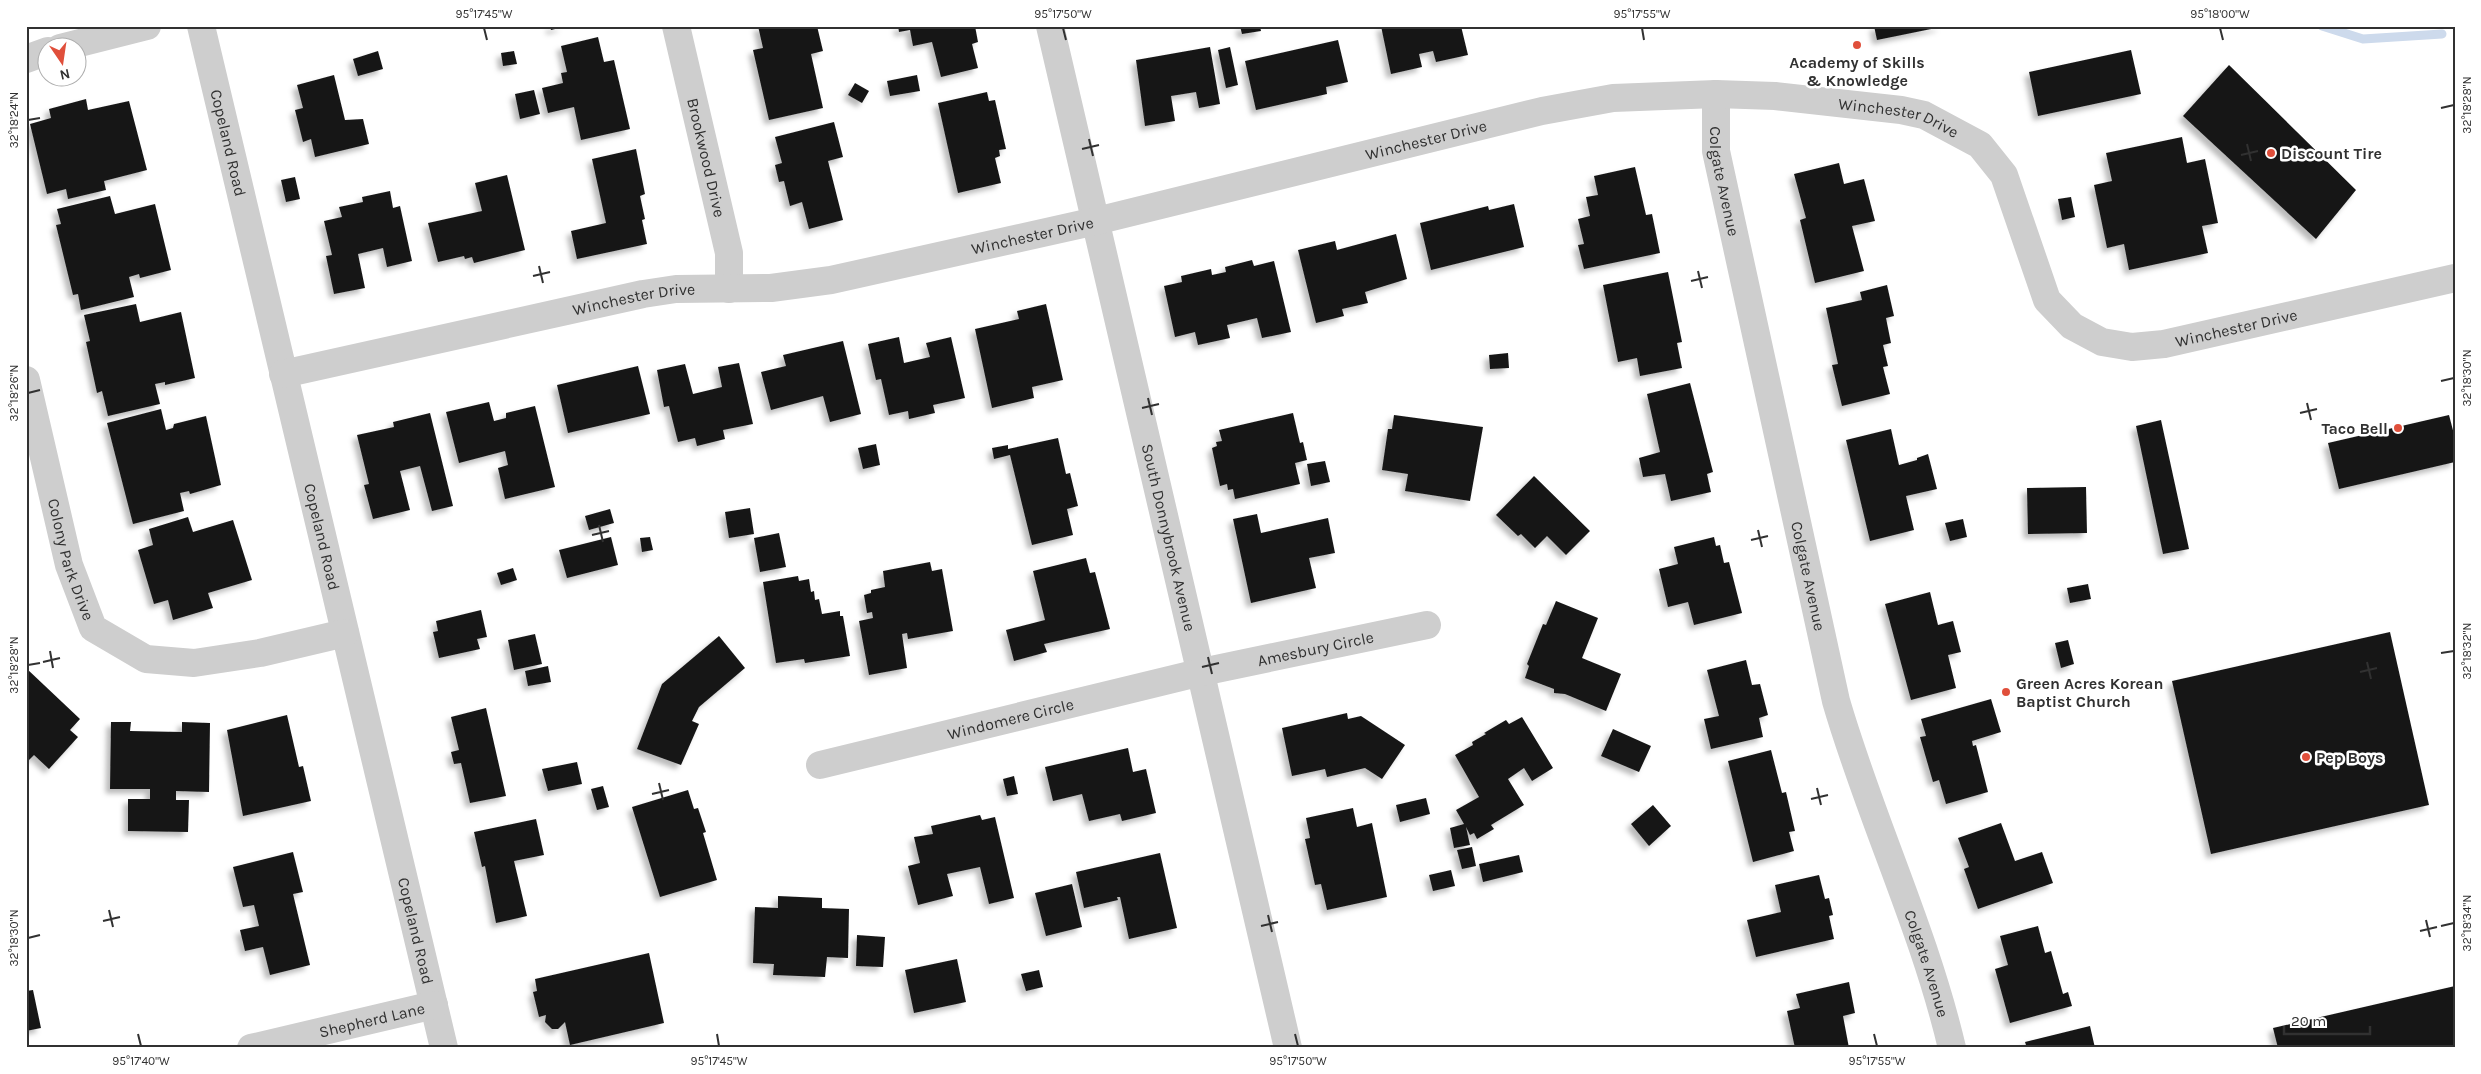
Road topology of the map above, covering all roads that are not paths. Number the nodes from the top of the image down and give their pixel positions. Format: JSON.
{"nodes":[{"id":1,"x":147,"y":26,"type":"edge"},
{"id":2,"x":200,"y":26,"type":"edge"},
{"id":3,"x":676,"y":26,"type":"edge"},
{"id":4,"x":1050,"y":26,"type":"edge"},
{"id":5,"x":88,"y":41,"type":"edge"},
{"id":6,"x":38,"y":55,"type":"edge"},
{"id":7,"x":26,"y":59,"type":"edge"},
{"id":8,"x":1716,"y":94,"type":"junction"},
{"id":9,"x":1096,"y":221,"type":"junction"},
{"id":10,"x":2455,"y":278,"type":"edge"},
{"id":11,"x":729,"y":289,"type":"junction"},
{"id":12,"x":283,"y":374,"type":"junction"},
{"id":13,"x":26,"y":380,"type":"edge"},
{"id":14,"x":1427,"y":624,"type":"dead end"},
{"id":15,"x":345,"y":633,"type":"junction"},
{"id":16,"x":1202,"y":672,"type":"junction"},
{"id":17,"x":820,"y":765,"type":"dead end"},
{"id":18,"x":434,"y":1005,"type":"junction"},
{"id":19,"x":251,"y":1048,"type":"edge"},
{"id":20,"x":444,"y":1048,"type":"edge"},
{"id":21,"x":1288,"y":1048,"type":"edge"},
{"id":22,"x":1952,"y":1048,"type":"edge"}],
"edges":[{"from":1,"to":5,"type":"street"},
{"from":2,"to":12,"type":"street","name":"Copeland Road"},
{"from":3,"to":11,"type":"street","name":"Brookwood Drive"},
{"from":4,"to":9,"type":"street","name":"South Donnybrook Avenue"},
{"from":6,"to":7,"type":"street"},
{"from":8,"to":9,"type":"street","name":"Winchester Drive"},
{"from":8,"to":10,"type":"street","name":"Winchester Drive"},
{"from":8,"to":22,"type":"street","name":"Colgate Avenue"},
{"from":9,"to":11,"type":"street","name":"Winchester Drive"},
{"from":9,"to":16,"type":"street","name":"South Donnybrook Avenue"},
{"from":11,"to":12,"type":"street","name":"Winchester Drive"},
{"from":12,"to":15,"type":"street","name":"Copeland Road"},
{"from":13,"to":15,"type":"street","name":"Colony Park Drive"},
{"from":14,"to":16,"type":"street","name":"Amesbury Circle"},
{"from":15,"to":18,"type":"street","name":"Copeland Road"},
{"from":16,"to":17,"type":"street","name":"Windomere Circle"},
{"from":16,"to":21,"type":"street","name":"South Donnybrook Avenue"},
{"from":18,"to":19,"type":"street","name":"Shepherd Lane"},
{"from":18,"to":20,"type":"street","name":"Copeland Road"}]}
